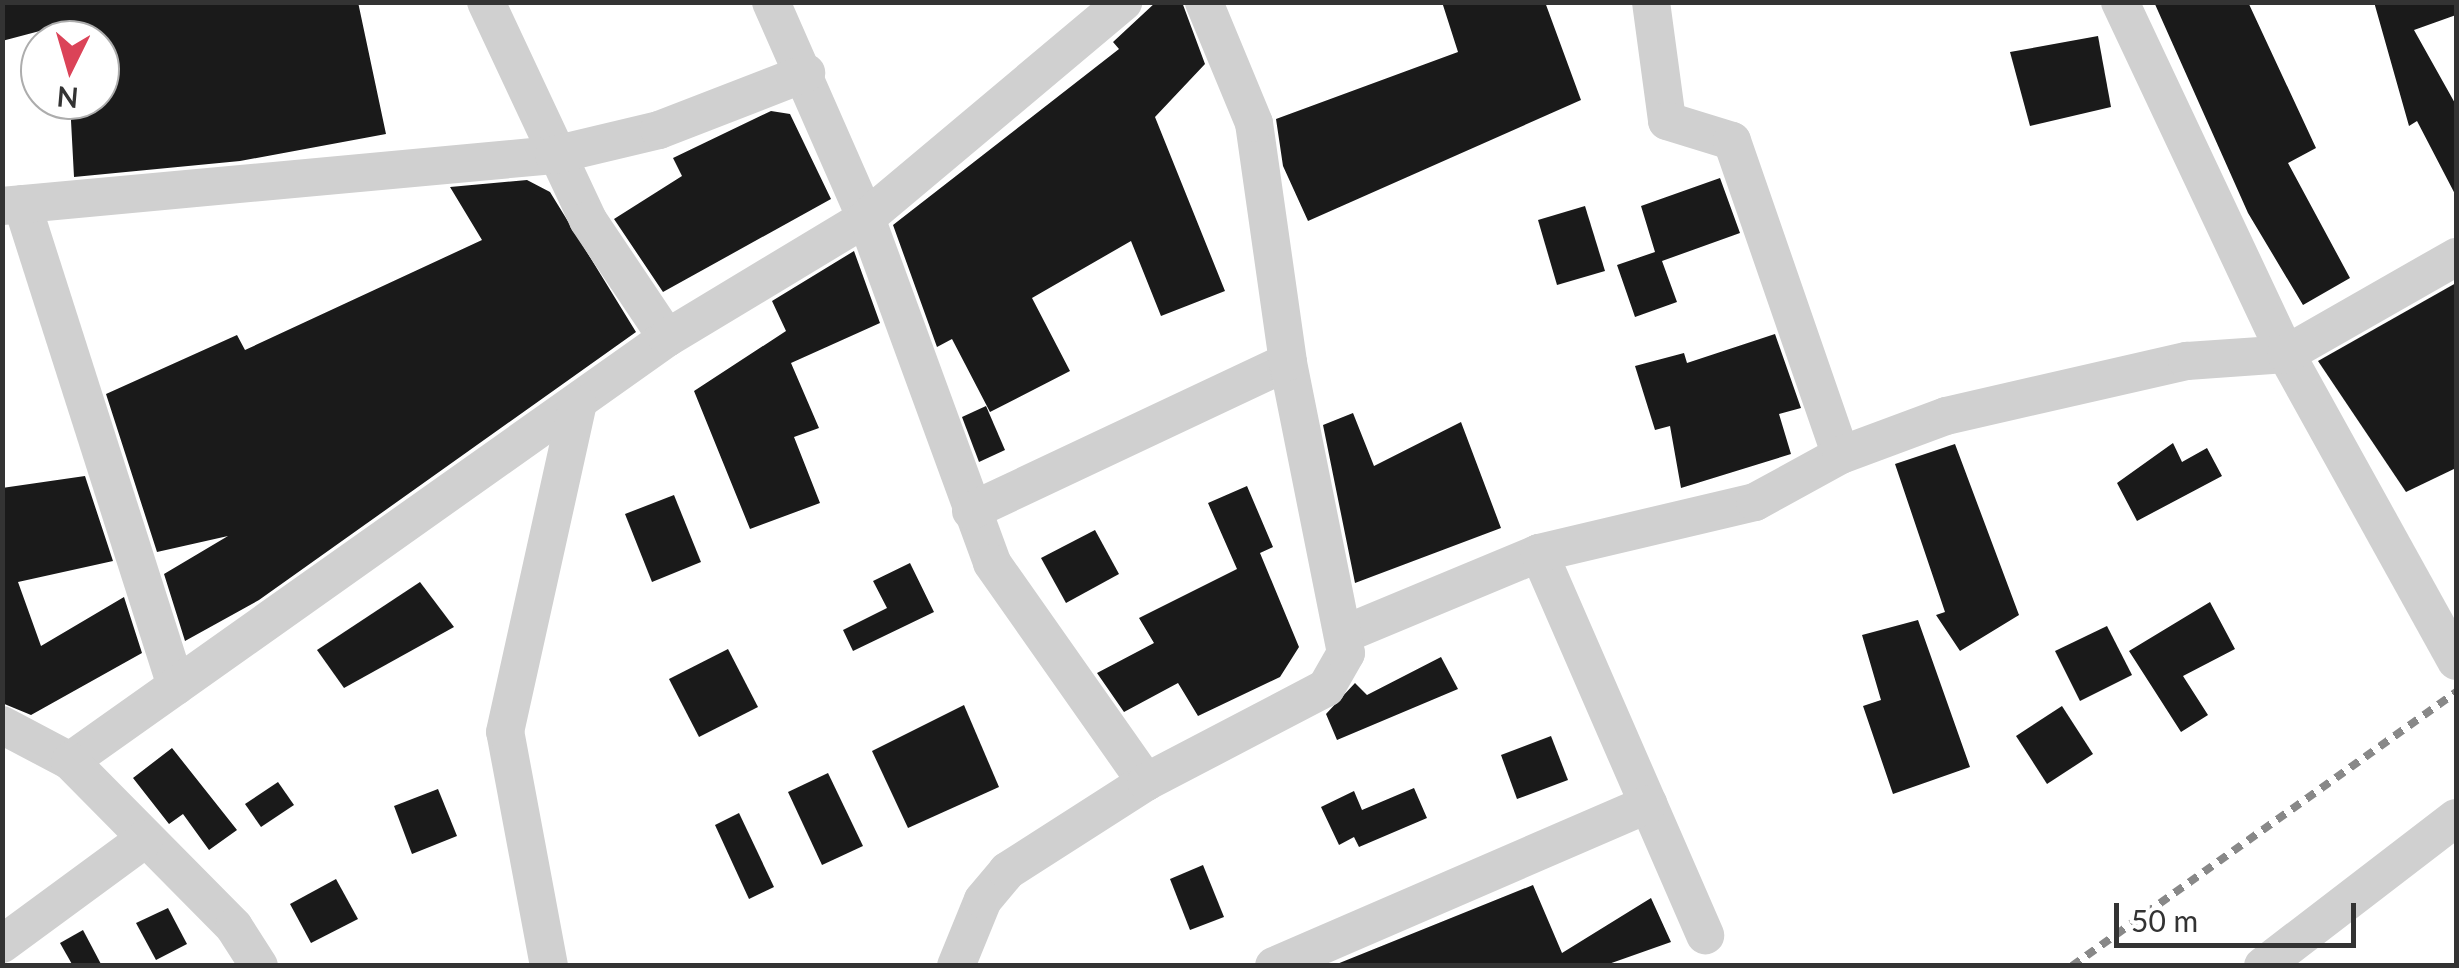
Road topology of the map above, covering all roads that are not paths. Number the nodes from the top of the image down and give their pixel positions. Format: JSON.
{"nodes":[{"id":1,"x":486,"y":2,"type":"edge"},
{"id":2,"x":771,"y":2,"type":"edge"},
{"id":3,"x":1122,"y":2,"type":"edge"},
{"id":4,"x":1204,"y":2,"type":"edge"},
{"id":5,"x":1651,"y":2,"type":"edge"},
{"id":6,"x":2120,"y":2,"type":"edge"},
{"id":7,"x":806,"y":73,"type":"junction"},
{"id":8,"x":554,"y":155,"type":"junction"},
{"id":9,"x":12,"y":205,"type":"edge"},
{"id":10,"x":866,"y":218,"type":"junction"},
{"id":11,"x":2456,"y":256,"type":"edge"},
{"id":12,"x":667,"y":338,"type":"junction"},
{"id":13,"x":2286,"y":354,"type":"junction"},
{"id":14,"x":1288,"y":362,"type":"junction"},
{"id":15,"x":578,"y":404,"type":"junction"},
{"id":16,"x":1841,"y":455,"type":"junction"},
{"id":17,"x":971,"y":510,"type":"junction"},
{"id":18,"x":1540,"y":553,"type":"junction"},
{"id":19,"x":1347,"y":634,"type":"junction"},
{"id":20,"x":2456,"y":661,"type":"edge"},
{"id":21,"x":176,"y":686,"type":"junction"},
{"id":22,"x":2,"y":725,"type":"edge"},
{"id":23,"x":70,"y":761,"type":"junction"},
{"id":24,"x":1146,"y":782,"type":"junction"},
{"id":25,"x":1648,"y":804,"type":"junction"},
{"id":26,"x":2456,"y":818,"type":"edge"},
{"id":27,"x":144,"y":839,"type":"junction"},
{"id":28,"x":1705,"y":935,"type":"dead end"},
{"id":29,"x":2,"y":944,"type":"edge"},
{"id":30,"x":258,"y":966,"type":"edge"},
{"id":31,"x":549,"y":966,"type":"edge"},
{"id":32,"x":956,"y":966,"type":"edge"},
{"id":33,"x":1274,"y":966,"type":"edge"},
{"id":34,"x":2264,"y":966,"type":"edge"}],
"edges":[{"from":1,"to":8,"type":"street"},
{"from":2,"to":7,"type":"street"},
{"from":3,"to":10,"type":"street"},
{"from":4,"to":14,"type":"street"},
{"from":5,"to":16,"type":"street"},
{"from":6,"to":13,"type":"street"},
{"from":7,"to":8,"type":"street"},
{"from":7,"to":10,"type":"street"},
{"from":8,"to":9,"type":"street"},
{"from":8,"to":12,"type":"street"},
{"from":9,"to":21,"type":"street"},
{"from":10,"to":12,"type":"street"},
{"from":10,"to":17,"type":"street"},
{"from":11,"to":13,"type":"street"},
{"from":12,"to":15,"type":"street"},
{"from":13,"to":16,"type":"street"},
{"from":13,"to":20,"type":"street"},
{"from":14,"to":17,"type":"street"},
{"from":14,"to":19,"type":"street"},
{"from":15,"to":21,"type":"street"},
{"from":15,"to":31,"type":"street"},
{"from":16,"to":18,"type":"street"},
{"from":17,"to":24,"type":"street"},
{"from":18,"to":19,"type":"street"},
{"from":18,"to":25,"type":"street"},
{"from":19,"to":24,"type":"street"},
{"from":21,"to":23,"type":"street"},
{"from":22,"to":23,"type":"street"},
{"from":23,"to":27,"type":"street"},
{"from":24,"to":32,"type":"street"},
{"from":25,"to":28,"type":"street"},
{"from":25,"to":33,"type":"street"},
{"from":26,"to":34,"type":"street"},
{"from":27,"to":29,"type":"street"},
{"from":27,"to":30,"type":"street"}]}
